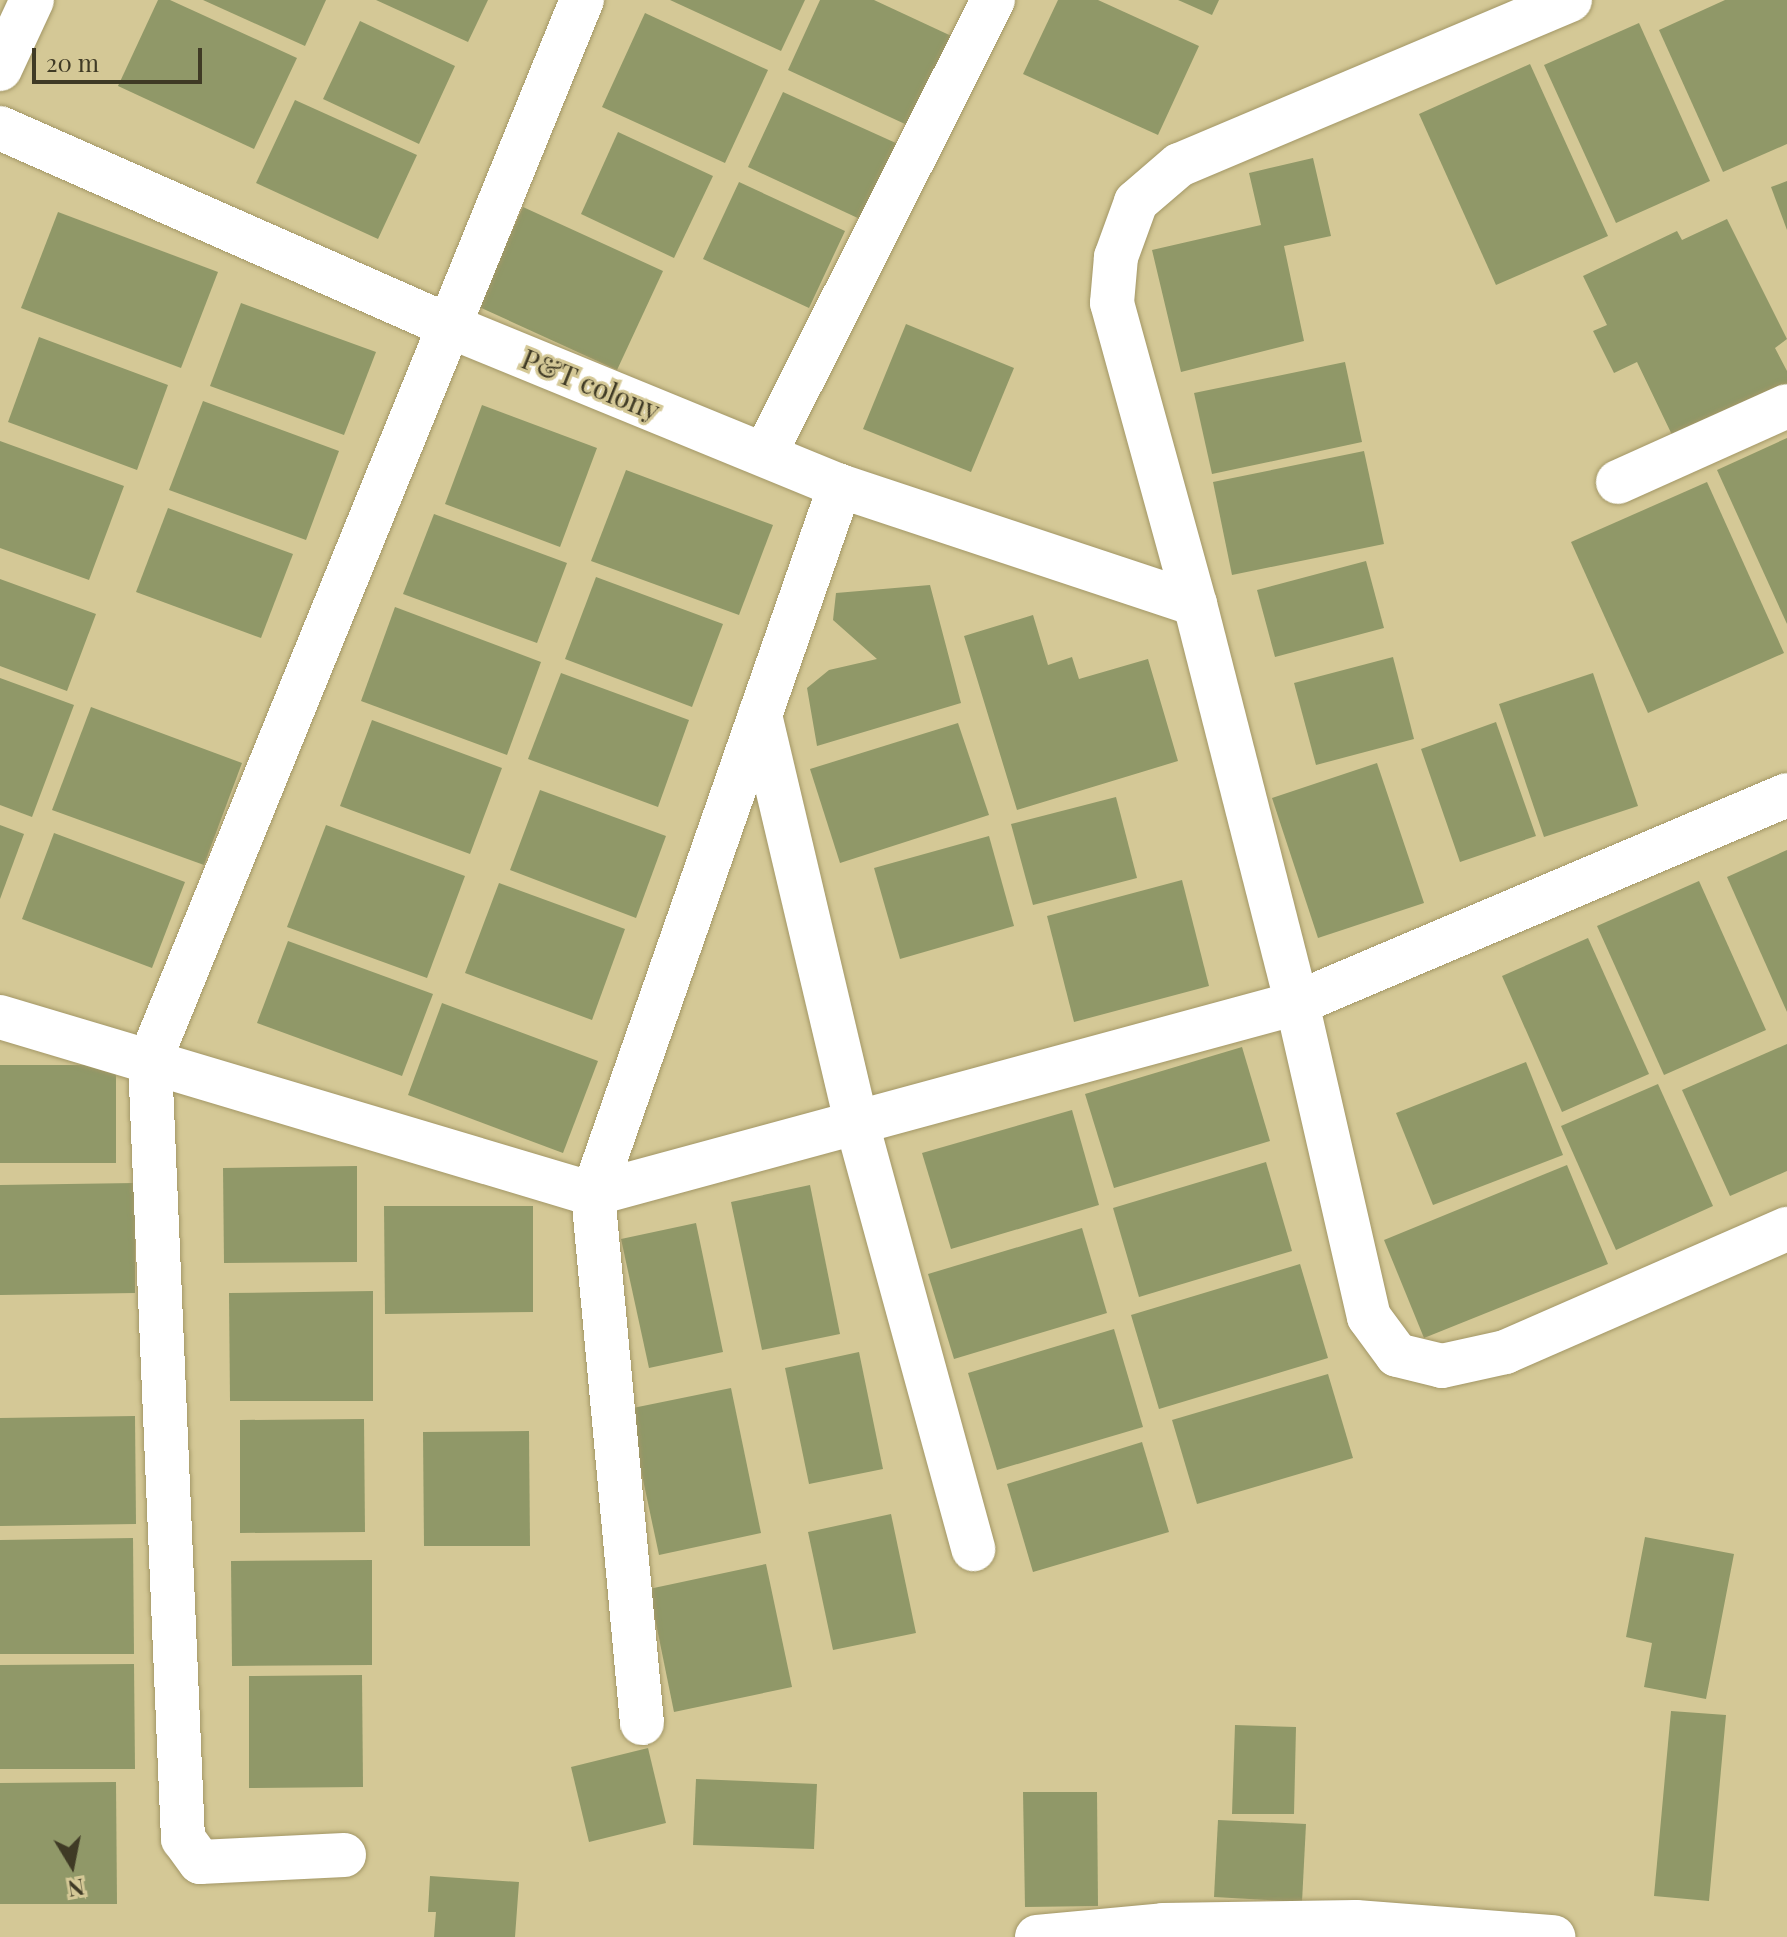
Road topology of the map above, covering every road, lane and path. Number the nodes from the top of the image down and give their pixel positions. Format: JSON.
{"nodes":[{"id":1,"x":32,"y":0,"type":"edge"},
{"id":2,"x":582,"y":0,"type":"edge"},
{"id":3,"x":993,"y":0,"type":"edge"},
{"id":4,"x":1570,"y":0,"type":"edge"},
{"id":5,"x":0,"y":69,"type":"edge"},
{"id":6,"x":0,"y":128,"type":"edge"},
{"id":7,"x":449,"y":326,"type":"junction"},
{"id":8,"x":1787,"y":406,"type":"edge"},
{"id":9,"x":765,"y":454,"type":"junction"},
{"id":10,"x":1618,"y":482,"type":"dead end"},
{"id":11,"x":840,"y":486,"type":"junction"},
{"id":12,"x":1195,"y":604,"type":"junction"},
{"id":13,"x":760,"y":715,"type":"junction"},
{"id":14,"x":1787,"y":795,"type":"edge"},
{"id":15,"x":1297,"y":1003,"type":"junction"},
{"id":16,"x":0,"y":1017,"type":"edge"},
{"id":17,"x":150,"y":1060,"type":"junction"},
{"id":18,"x":856,"y":1120,"type":"junction"},
{"id":19,"x":593,"y":1194,"type":"junction"},
{"id":20,"x":1787,"y":1229,"type":"edge"},
{"id":21,"x":973,"y":1549,"type":"dead end"},
{"id":22,"x":642,"y":1723,"type":"dead end"},
{"id":23,"x":344,"y":1855,"type":"dead end"},
{"id":24,"x":1354,"y":1929,"type":"edge"},
{"id":25,"x":1037,"y":1937,"type":"edge"},
{"id":26,"x":1553,"y":1937,"type":"edge"}],
"edges":[{"from":1,"to":5,"type":"street"},
{"from":2,"to":7,"type":"street"},
{"from":3,"to":9,"type":"street"},
{"from":4,"to":12,"type":"street"},
{"from":6,"to":7,"type":"street","name":"P&T colony"},
{"from":7,"to":9,"type":"street","name":"P&T colony"},
{"from":7,"to":17,"type":"street"},
{"from":8,"to":10,"type":"street"},
{"from":9,"to":11,"type":"street","name":"P&T colony"},
{"from":11,"to":12,"type":"street","name":"P&T colony"},
{"from":11,"to":13,"type":"street"},
{"from":12,"to":15,"type":"street"},
{"from":13,"to":18,"type":"street"},
{"from":13,"to":19,"type":"street"},
{"from":14,"to":15,"type":"street"},
{"from":15,"to":18,"type":"street"},
{"from":15,"to":20,"type":"street"},
{"from":16,"to":17,"type":"street"},
{"from":17,"to":19,"type":"street"},
{"from":17,"to":23,"type":"street"},
{"from":18,"to":19,"type":"street"},
{"from":18,"to":21,"type":"street"},
{"from":19,"to":22,"type":"street"},
{"from":24,"to":25,"type":"street"},
{"from":24,"to":26,"type":"street"}]}
